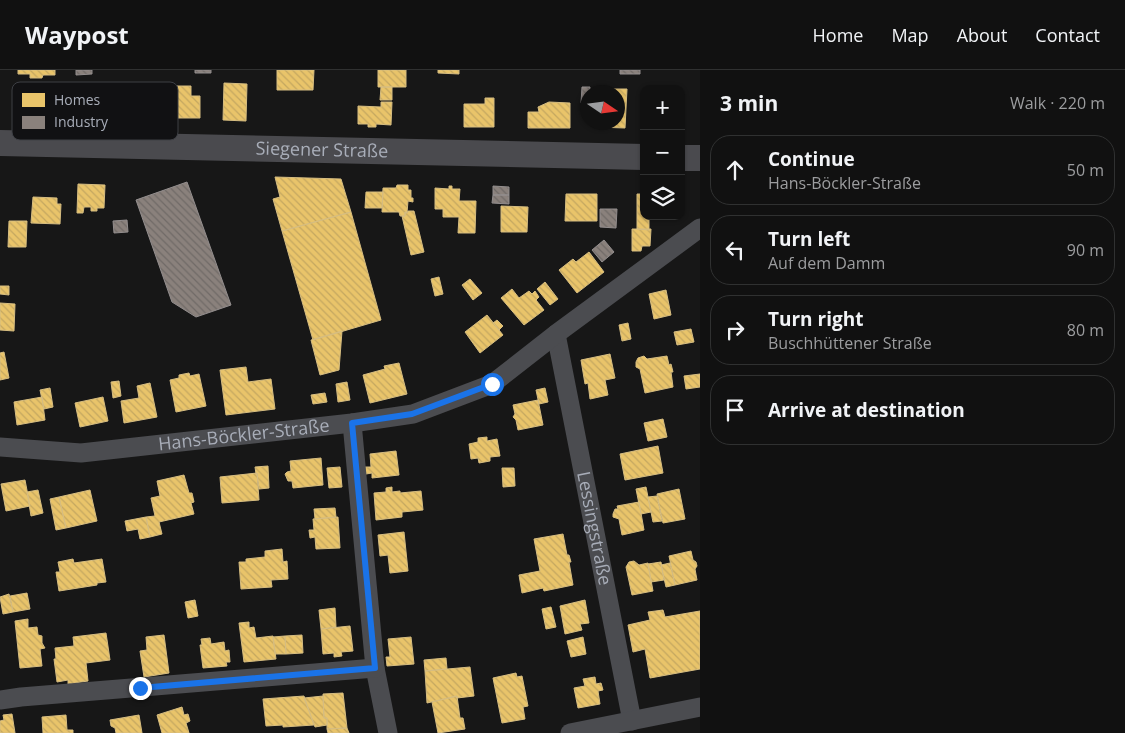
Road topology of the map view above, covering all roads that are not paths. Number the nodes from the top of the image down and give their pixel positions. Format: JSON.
{"nodes":[{"id":1,"x":0,"y":143,"type":"edge"},
{"id":2,"x":640,"y":157,"type":"edge"},
{"id":3,"x":685,"y":158,"type":"edge"},
{"id":4,"x":700,"y":158,"type":"edge"},
{"id":5,"x":700,"y":228,"type":"edge"},
{"id":6,"x":556,"y":334,"type":"junction"},
{"id":7,"x":352,"y":423,"type":"junction"},
{"id":8,"x":0,"y":448,"type":"edge"},
{"id":9,"x":375,"y":668,"type":"junction"},
{"id":10,"x":0,"y":700,"type":"edge"},
{"id":11,"x":700,"y":707,"type":"edge"},
{"id":12,"x":632,"y":721,"type":"junction"},
{"id":13,"x":388,"y":733,"type":"edge"},
{"id":14,"x":570,"y":733,"type":"edge"}],
"edges":[{"from":1,"to":2,"type":"main road","name":"Siegener Straße"},
{"from":3,"to":4,"type":"main road"},
{"from":5,"to":6,"type":"street","name":"Hans-Böckler-Straße"},
{"from":6,"to":7,"type":"street","name":"Hans-Böckler-Straße"},
{"from":6,"to":12,"type":"street","name":"Lessingstraße"},
{"from":7,"to":8,"type":"street","name":"Hans-Böckler-Straße"},
{"from":7,"to":9,"type":"street"},
{"from":9,"to":10,"type":"street"},
{"from":9,"to":13,"type":"street"},
{"from":11,"to":12,"type":"street"},
{"from":12,"to":14,"type":"street"}]}
